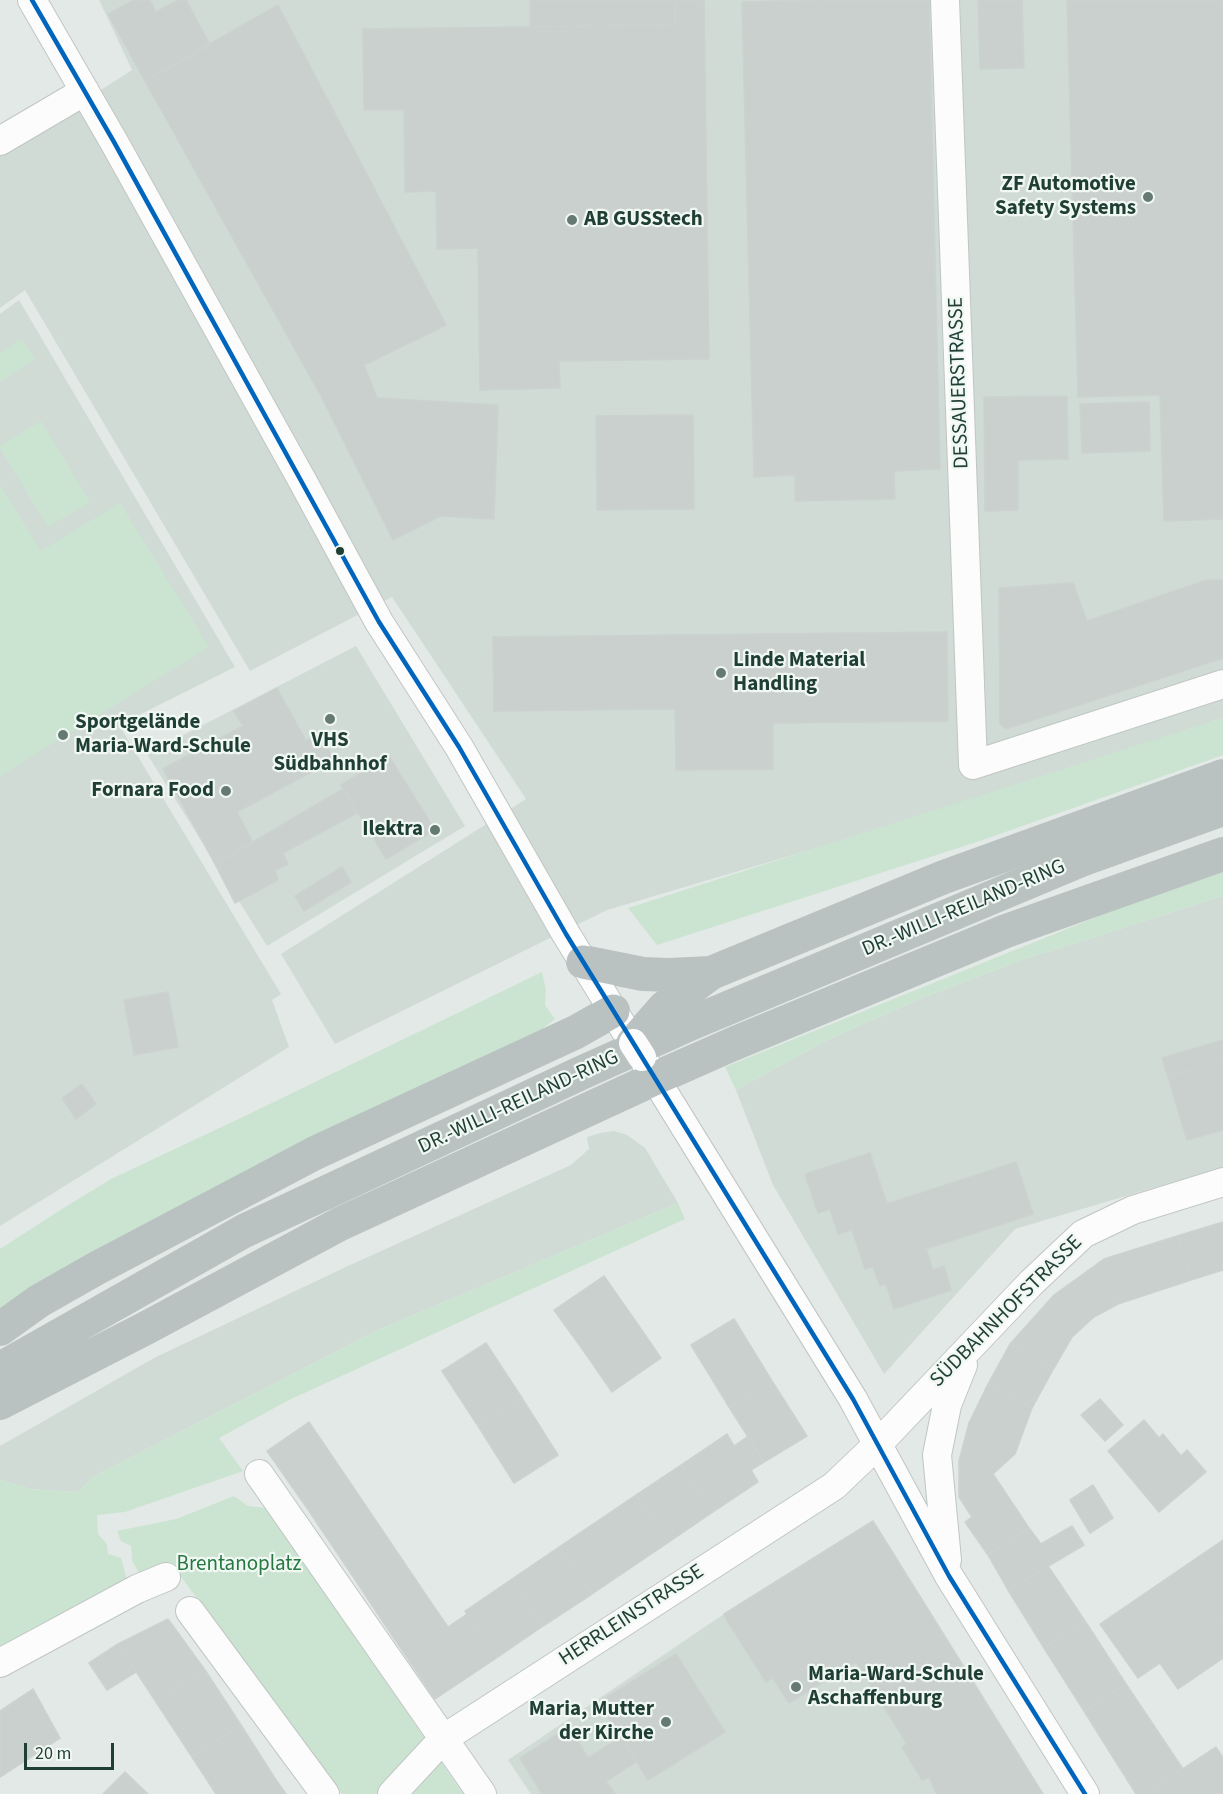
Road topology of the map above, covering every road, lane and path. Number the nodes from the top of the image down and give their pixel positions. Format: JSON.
{"nodes":[{"id":1,"x":32,"y":0,"type":"edge"},
{"id":2,"x":945,"y":0,"type":"edge"},
{"id":3,"x":85,"y":91,"type":"junction"},
{"id":4,"x":0,"y":141,"type":"edge"},
{"id":5,"x":1223,"y":684,"type":"edge"},
{"id":6,"x":1223,"y":776,"type":"edge"},
{"id":7,"x":1223,"y":809,"type":"edge"},
{"id":8,"x":1223,"y":854,"type":"edge"},
{"id":9,"x":583,"y":962,"type":"junction"},
{"id":10,"x":711,"y":973,"type":"junction"},
{"id":11,"x":633,"y":1043,"type":"junction"},
{"id":12,"x":1223,"y":1182,"type":"edge"},
{"id":13,"x":0,"y":1329,"type":"edge"},
{"id":14,"x":970,"y":1349,"type":"junction"},
{"id":15,"x":0,"y":1369,"type":"edge"},
{"id":16,"x":0,"y":1403,"type":"edge"},
{"id":17,"x":877,"y":1445,"type":"junction"},
{"id":18,"x":259,"y":1474,"type":"dead end"},
{"id":19,"x":949,"y":1576,"type":"junction"},
{"id":20,"x":166,"y":1577,"type":"dead end"},
{"id":21,"x":190,"y":1611,"type":"dead end"},
{"id":22,"x":0,"y":1664,"type":"edge"},
{"id":23,"x":443,"y":1738,"type":"junction"},
{"id":24,"x":325,"y":1794,"type":"edge"},
{"id":25,"x":392,"y":1794,"type":"edge"},
{"id":26,"x":482,"y":1794,"type":"edge"},
{"id":27,"x":1085,"y":1794,"type":"edge"}],
"edges":[{"from":1,"to":3,"type":"street"},
{"from":2,"to":5,"type":"street","name":"DESSAUERSTRASSE"},
{"from":3,"to":4,"type":"street"},
{"from":3,"to":9,"type":"street"},
{"from":6,"to":10,"type":"highway"},
{"from":7,"to":15,"type":"highway","name":"DR.-WILLI-REILAND-RING"},
{"from":8,"to":11,"type":"highway"},
{"from":9,"to":10,"type":"highway"},
{"from":9,"to":11,"type":"street"},
{"from":10,"to":11,"type":"highway"},
{"from":11,"to":13,"type":"highway"},
{"from":11,"to":16,"type":"highway"},
{"from":11,"to":17,"type":"street"},
{"from":12,"to":14,"type":"street","name":"SÜDBAHNHOFSTRASSE"},
{"from":14,"to":17,"type":"street","name":"SÜDBAHNHOFSTRASSE"},
{"from":14,"to":19,"type":"street"},
{"from":17,"to":19,"type":"street"},
{"from":17,"to":23,"type":"street","name":"HERRLEINSTRASSE"},
{"from":18,"to":23,"type":"street"},
{"from":19,"to":27,"type":"street"},
{"from":20,"to":22,"type":"street"},
{"from":21,"to":24,"type":"street"},
{"from":23,"to":25,"type":"street","name":"HERRLEINSTRASSE"},
{"from":23,"to":26,"type":"street"}]}
